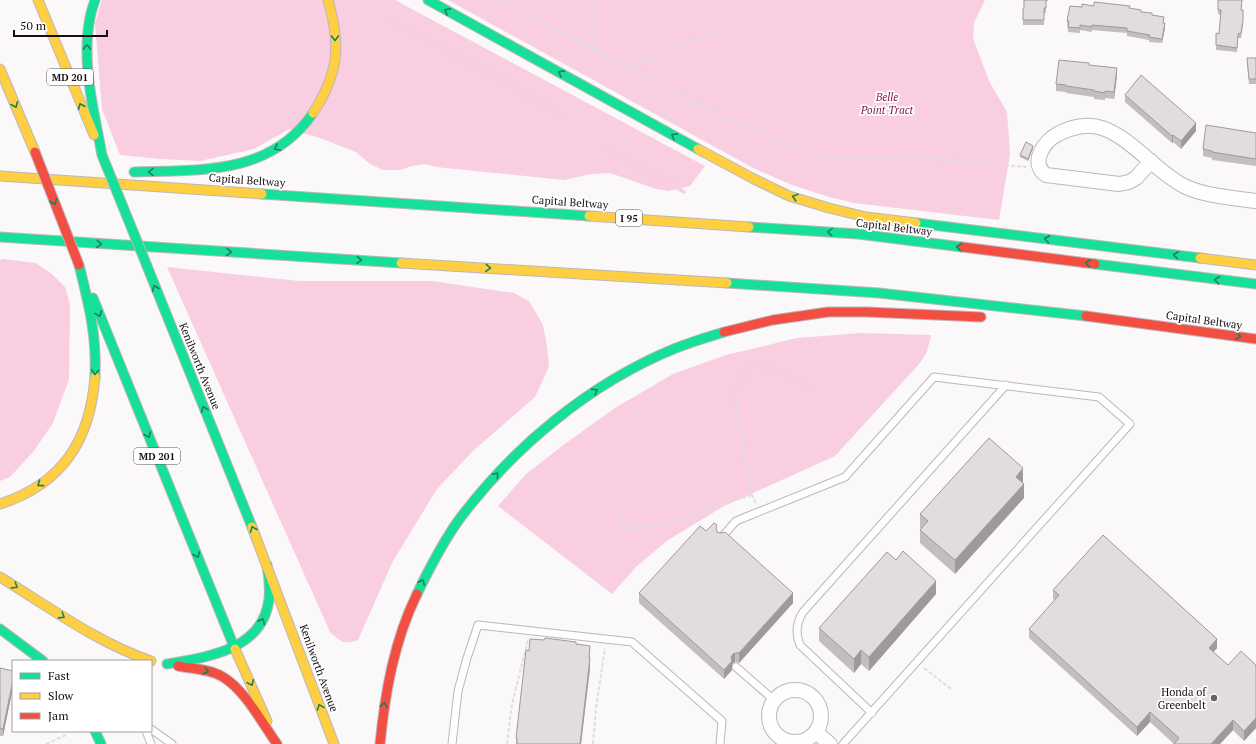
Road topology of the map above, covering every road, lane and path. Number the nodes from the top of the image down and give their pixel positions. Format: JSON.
{"nodes":[{"id":1,"x":38,"y":0,"type":"edge"},
{"id":2,"x":95,"y":0,"type":"edge"},
{"id":3,"x":328,"y":0,"type":"edge"},
{"id":4,"x":428,"y":0,"type":"edge"},
{"id":5,"x":502,"y":0,"type":"edge"},
{"id":6,"x":597,"y":0,"type":"edge"},
{"id":7,"x":716,"y":32,"type":"dead end"},
{"id":8,"x":597,"y":51,"type":"junction"},
{"id":9,"x":0,"y":69,"type":"edge"},
{"id":10,"x":630,"y":69,"type":"junction"},
{"id":11,"x":102,"y":155,"type":"junction"},
{"id":12,"x":1151,"y":162,"type":"junction"},
{"id":13,"x":1040,"y":168,"type":"junction"},
{"id":14,"x":85,"y":173,"type":"dead end"},
{"id":15,"x":101,"y":173,"type":"dead end"},
{"id":16,"x":0,"y":175,"type":"edge"},
{"id":17,"x":1256,"y":201,"type":"edge"},
{"id":18,"x":0,"y":237,"type":"edge"},
{"id":19,"x":46,"y":240,"type":"junction"},
{"id":20,"x":8,"y":246,"type":"dead end"},
{"id":21,"x":79,"y":265,"type":"junction"},
{"id":22,"x":1256,"y":265,"type":"edge"},
{"id":23,"x":1256,"y":284,"type":"edge"},
{"id":24,"x":991,"y":318,"type":"dead end"},
{"id":25,"x":1046,"y":321,"type":"dead end"},
{"id":26,"x":1221,"y":334,"type":"junction"},
{"id":27,"x":1256,"y":339,"type":"edge"},
{"id":28,"x":1006,"y":385,"type":"junction"},
{"id":29,"x":737,"y":399,"type":"dead end"},
{"id":30,"x":0,"y":504,"type":"edge"},
{"id":31,"x":618,"y":507,"type":"dead end"},
{"id":32,"x":721,"y":538,"type":"edge"},
{"id":33,"x":267,"y":565,"type":"junction"},
{"id":34,"x":0,"y":577,"type":"edge"},
{"id":35,"x":0,"y":629,"type":"edge"},
{"id":36,"x":528,"y":638,"type":"dead end"},
{"id":37,"x":606,"y":646,"type":"dead end"},
{"id":38,"x":235,"y":648,"type":"junction"},
{"id":39,"x":42,"y":660,"type":"edge"},
{"id":40,"x":148,"y":660,"type":"edge"},
{"id":41,"x":152,"y":661,"type":"edge"},
{"id":42,"x":917,"y":661,"type":"junction"},
{"id":43,"x":167,"y":664,"type":"junction"},
{"id":44,"x":736,"y":667,"type":"dead end"},
{"id":45,"x":951,"y":689,"type":"dead end"},
{"id":46,"x":775,"y":701,"type":"junction"},
{"id":47,"x":872,"y":713,"type":"junction"},
{"id":48,"x":152,"y":730,"type":"edge"},
{"id":49,"x":146,"y":732,"type":"edge"},
{"id":50,"x":816,"y":732,"type":"junction"},
{"id":51,"x":66,"y":735,"type":"dead end"},
{"id":52,"x":801,"y":743,"type":"edge"},
{"id":53,"x":46,"y":744,"type":"edge"},
{"id":54,"x":151,"y":744,"type":"edge"},
{"id":55,"x":172,"y":744,"type":"edge"},
{"id":56,"x":277,"y":744,"type":"edge"},
{"id":57,"x":334,"y":744,"type":"edge"},
{"id":58,"x":380,"y":744,"type":"edge"},
{"id":59,"x":452,"y":744,"type":"edge"},
{"id":60,"x":507,"y":744,"type":"edge"},
{"id":61,"x":593,"y":744,"type":"edge"},
{"id":62,"x":720,"y":744,"type":"edge"},
{"id":63,"x":830,"y":744,"type":"edge"},
{"id":64,"x":843,"y":744,"type":"edge"}],
"edges":[{"from":11,"to":1,"type":"main road","name":"Kenilworth Avenue","number":"MD 201","one_way":true},
{"from":11,"to":2,"type":"main road","one_way":true},
{"from":3,"to":15,"type":"main road","one_way":true},
{"from":22,"to":4,"type":"main road","one_way":true},
{"from":5,"to":8,"type":"path"},
{"from":6,"to":8,"type":"path"},
{"from":7,"to":10,"type":"path"},
{"from":8,"to":10,"type":"path"},
{"from":9,"to":21,"type":"main road","number":"MD 201","one_way":true,"bridge":true},
{"from":10,"to":13,"type":"path"},
{"from":33,"to":11,"type":"main road","name":"Kenilworth Avenue","number":"MD 201","one_way":true,"bridge":true},
{"from":12,"to":13,"type":"street"},
{"from":12,"to":13,"type":"street"},
{"from":12,"to":17,"type":"street"},
{"from":14,"to":16,"type":"main road"},
{"from":23,"to":16,"type":"main road","name":"Capital Beltway","number":"I 95","one_way":true},
{"from":18,"to":19,"type":"main road","name":"Capital Beltway"},
{"from":19,"to":20,"type":"main road"},
{"from":19,"to":26,"type":"main road","name":"Capital Beltway","one_way":true},
{"from":21,"to":30,"type":"main road","one_way":true},
{"from":21,"to":38,"type":"main road","number":"MD 201","one_way":true},
{"from":58,"to":24,"type":"main road","one_way":true},
{"from":25,"to":26,"type":"main road"},
{"from":26,"to":27,"type":"main road","name":"Capital Beltway","one_way":true},
{"from":28,"to":32,"type":"lane"},
{"from":28,"to":42,"type":"lane"},
{"from":28,"to":47,"type":"lane"},
{"from":29,"to":31,"type":"path"},
{"from":38,"to":33,"type":"main road","one_way":true},
{"from":57,"to":33,"type":"main road","name":"Kenilworth Avenue","number":"MD 201","one_way":true},
{"from":34,"to":40,"type":"main road","one_way":true},
{"from":35,"to":39,"type":"main road"},
{"from":36,"to":60,"type":"path"},
{"from":37,"to":61,"type":"path"},
{"from":38,"to":43,"type":"main road"},
{"from":38,"to":56,"type":"main road","number":"MD 201","one_way":true},
{"from":41,"to":43,"type":"main road"},
{"from":42,"to":45,"type":"path"},
{"from":42,"to":47,"type":"lane"},
{"from":43,"to":56,"type":"main road","one_way":true},
{"from":44,"to":46,"type":"lane"},
{"from":46,"to":50,"type":"street"},
{"from":46,"to":52,"type":"street"},
{"from":47,"to":64,"type":"lane"},
{"from":48,"to":55,"type":"lane"},
{"from":49,"to":54,"type":"lane"},
{"from":50,"to":52,"type":"street"},
{"from":50,"to":63,"type":"street"},
{"from":51,"to":53,"type":"path"},
{"from":59,"to":62,"type":"lane"}]}
